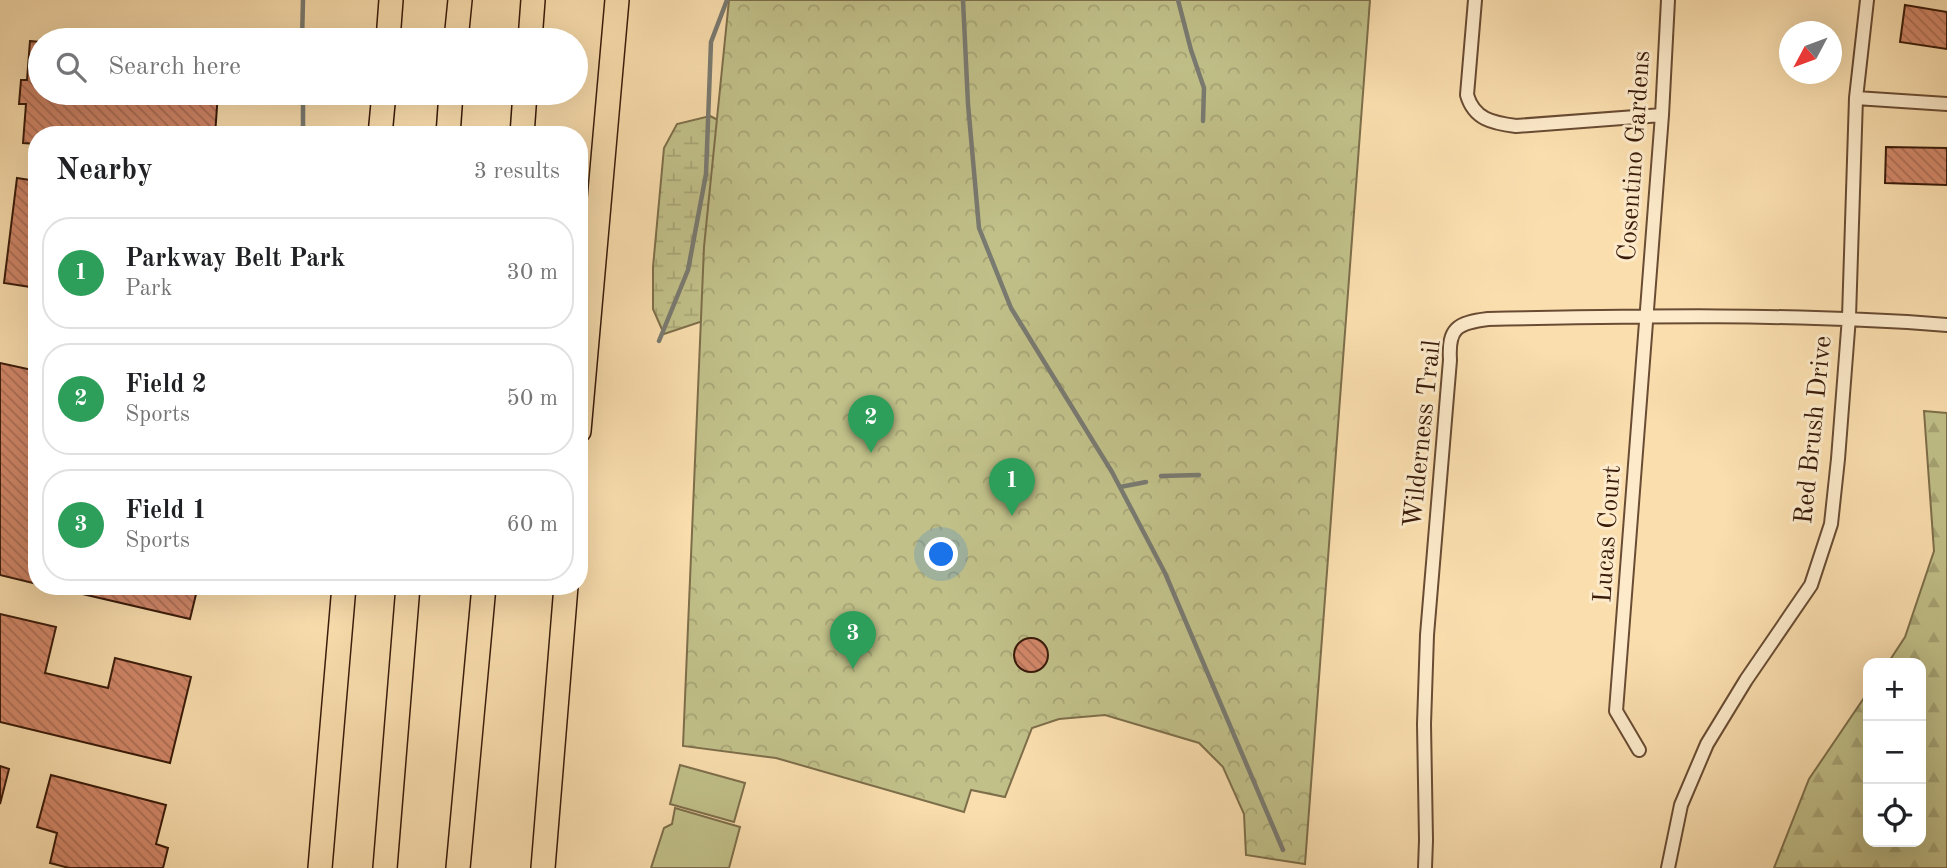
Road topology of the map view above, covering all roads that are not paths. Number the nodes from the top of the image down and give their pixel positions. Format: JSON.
{"nodes":[{"id":1,"x":391,"y":0,"type":"edge"},
{"id":2,"x":460,"y":0,"type":"edge"},
{"id":3,"x":533,"y":0,"type":"edge"},
{"id":4,"x":617,"y":0,"type":"edge"},
{"id":5,"x":1475,"y":0,"type":"edge"},
{"id":6,"x":1668,"y":0,"type":"edge"},
{"id":7,"x":1867,"y":0,"type":"edge"},
{"id":8,"x":389,"y":28,"type":"edge"},
{"id":9,"x":457,"y":28,"type":"edge"},
{"id":10,"x":531,"y":28,"type":"edge"},
{"id":11,"x":1856,"y":98,"type":"junction"},
{"id":12,"x":1947,"y":104,"type":"edge"},
{"id":13,"x":383,"y":105,"type":"edge"},
{"id":14,"x":450,"y":105,"type":"edge"},
{"id":15,"x":524,"y":105,"type":"edge"},
{"id":16,"x":1662,"y":115,"type":"junction"},
{"id":17,"x":381,"y":126,"type":"edge"},
{"id":18,"x":449,"y":126,"type":"edge"},
{"id":19,"x":523,"y":126,"type":"edge"},
{"id":20,"x":1646,"y":316,"type":"junction"},
{"id":21,"x":1849,"y":317,"type":"junction"},
{"id":22,"x":1947,"y":325,"type":"edge"},
{"id":23,"x":588,"y":329,"type":"edge"},
{"id":24,"x":343,"y":595,"type":"edge"},
{"id":25,"x":407,"y":595,"type":"edge"},
{"id":26,"x":483,"y":595,"type":"edge"},
{"id":27,"x":565,"y":595,"type":"edge"},
{"id":28,"x":1639,"y":750,"type":"dead end"},
{"id":29,"x":320,"y":868,"type":"edge"},
{"id":30,"x":385,"y":868,"type":"edge"},
{"id":31,"x":458,"y":868,"type":"edge"},
{"id":32,"x":542,"y":868,"type":"edge"},
{"id":33,"x":1424,"y":868,"type":"edge"},
{"id":34,"x":1668,"y":868,"type":"edge"}],
"edges":[{"from":1,"to":8,"type":"highway"},
{"from":2,"to":9,"type":"highway"},
{"from":3,"to":10,"type":"highway"},
{"from":4,"to":23,"type":"highway"},
{"from":5,"to":16,"type":"street"},
{"from":6,"to":16,"type":"street","name":"Cosentino Gardens"},
{"from":7,"to":11,"type":"street","name":"Red Brush Drive"},
{"from":11,"to":12,"type":"street"},
{"from":11,"to":21,"type":"street","name":"Red Brush Drive"},
{"from":13,"to":17,"type":"highway"},
{"from":14,"to":18,"type":"highway"},
{"from":15,"to":19,"type":"highway"},
{"from":16,"to":20,"type":"street","name":"Cosentino Gardens"},
{"from":20,"to":21,"type":"street","name":"Wilderness Trail"},
{"from":20,"to":28,"type":"street","name":"Lucas Court"},
{"from":20,"to":33,"type":"street","name":"Wilderness Trail"},
{"from":21,"to":22,"type":"street","name":"Wilderness Trail"},
{"from":21,"to":34,"type":"street","name":"Red Brush Drive"},
{"from":24,"to":29,"type":"highway"},
{"from":25,"to":30,"type":"highway"},
{"from":26,"to":31,"type":"highway"},
{"from":27,"to":32,"type":"highway"}]}
